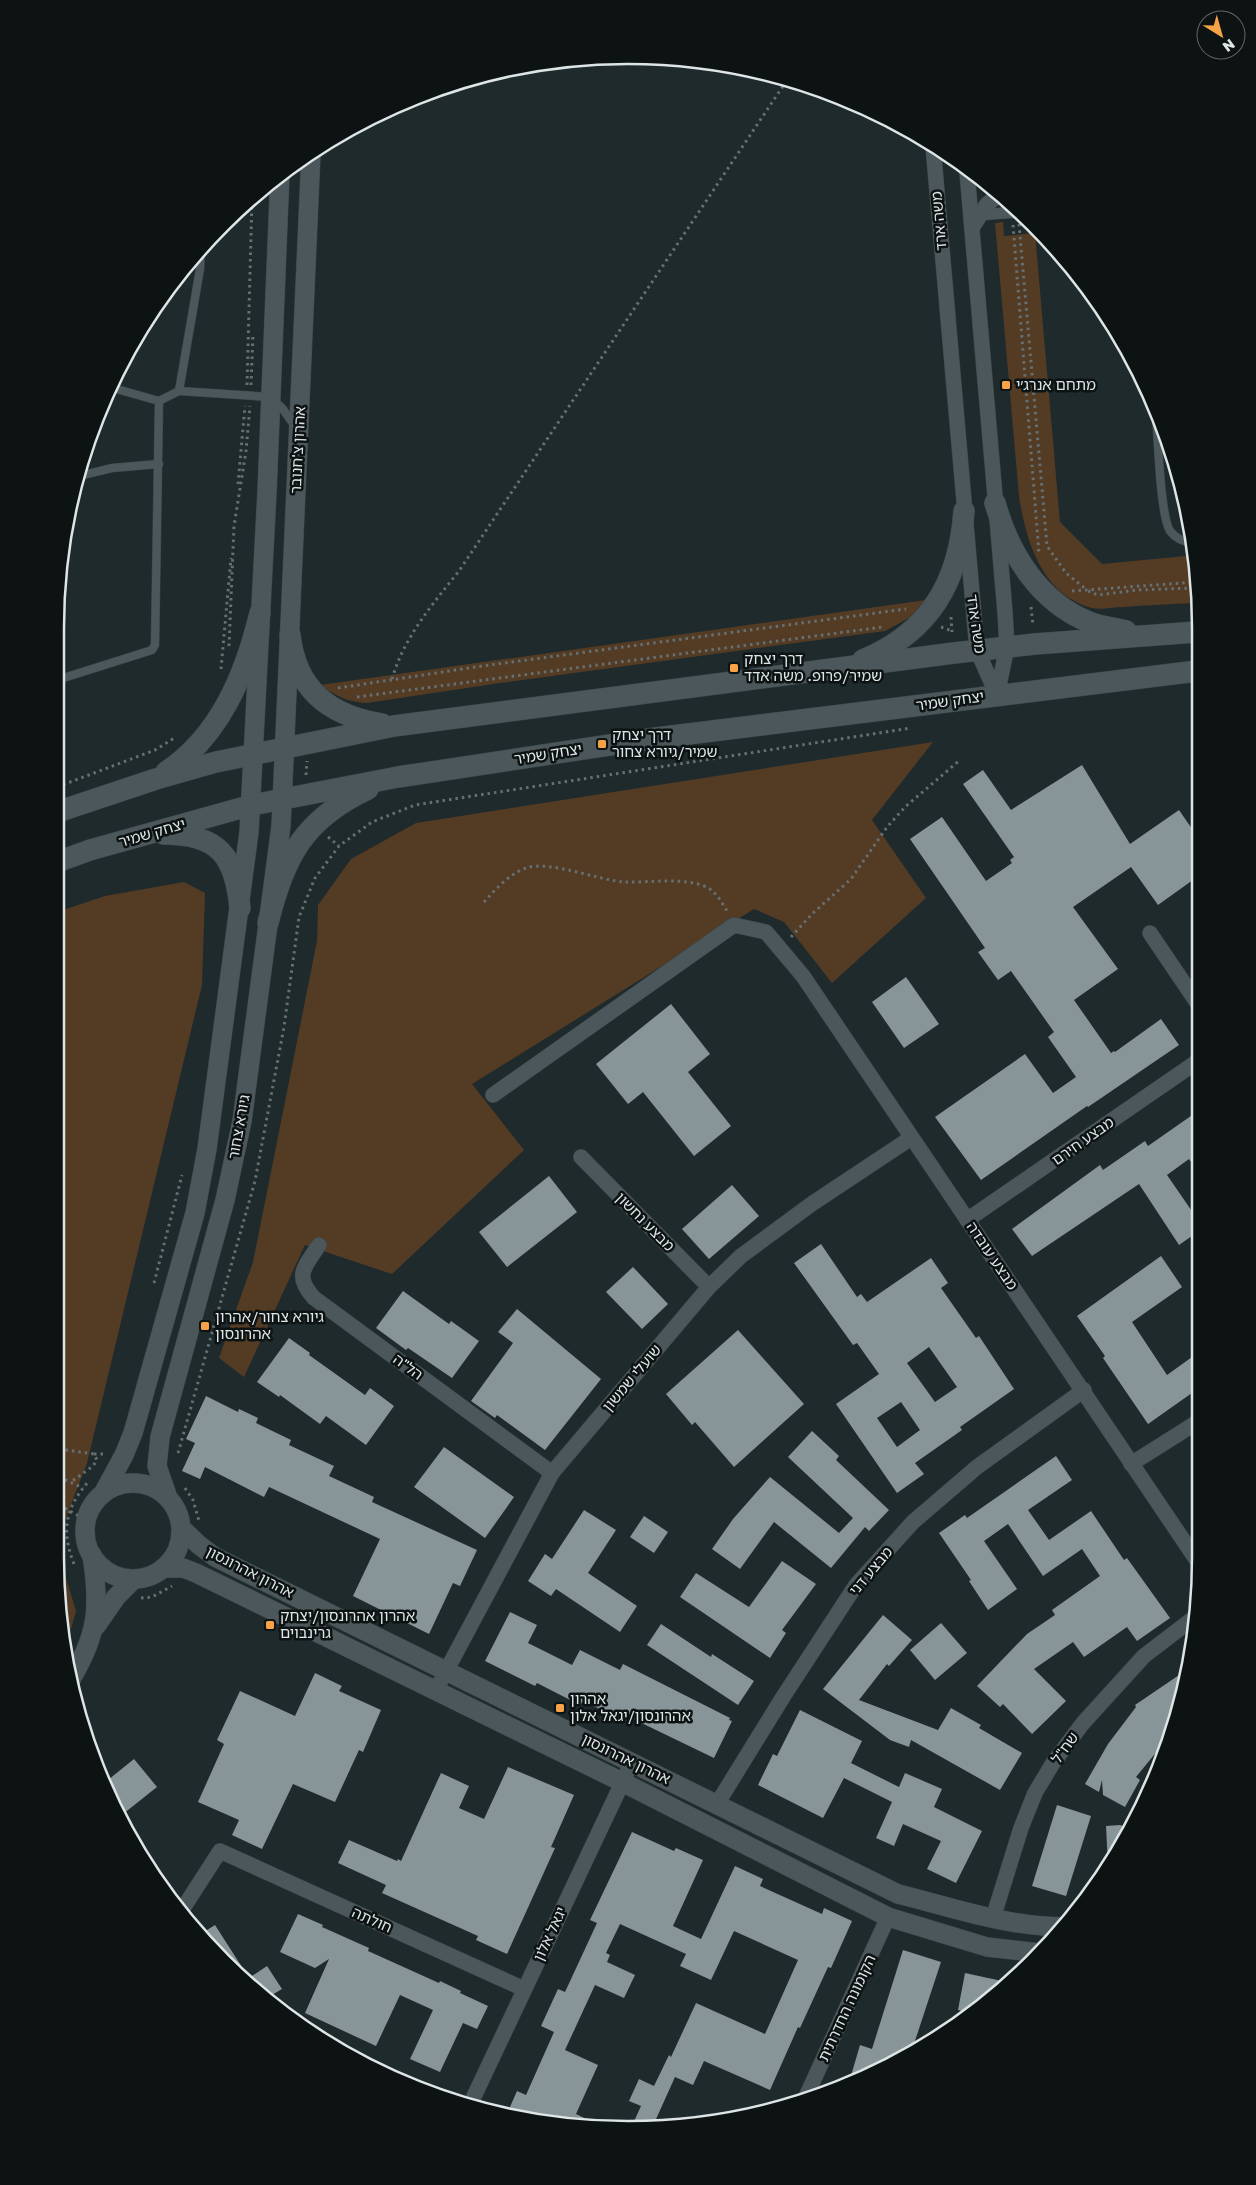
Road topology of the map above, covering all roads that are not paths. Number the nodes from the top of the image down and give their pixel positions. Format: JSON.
{"nodes":[{"id":1,"x":934,"y":154,"type":"edge"},
{"id":2,"x":311,"y":162,"type":"edge"},
{"id":3,"x":968,"y":178,"type":"edge"},
{"id":4,"x":279,"y":185,"type":"edge"},
{"id":5,"x":994,"y":199,"type":"edge"},
{"id":6,"x":1010,"y":213,"type":"edge"},
{"id":7,"x":975,"y":221,"type":"junction"},
{"id":8,"x":200,"y":260,"type":"edge"},
{"id":9,"x":120,"y":390,"type":"dead end"},
{"id":10,"x":179,"y":391,"type":"junction"},
{"id":11,"x":270,"y":397,"type":"junction"},
{"id":12,"x":159,"y":401,"type":"junction"},
{"id":13,"x":299,"y":435,"type":"junction"},
{"id":14,"x":1158,"y":436,"type":"edge"},
{"id":15,"x":159,"y":464,"type":"junction"},
{"id":16,"x":85,"y":474,"type":"edge"},
{"id":17,"x":995,"y":503,"type":"junction"},
{"id":18,"x":964,"y":511,"type":"junction"},
{"id":19,"x":1185,"y":542,"type":"edge"},
{"id":20,"x":260,"y":614,"type":"junction"},
{"id":21,"x":1192,"y":632,"type":"edge"},
{"id":22,"x":290,"y":635,"type":"junction"},
{"id":23,"x":1146,"y":637,"type":"junction"},
{"id":24,"x":1006,"y":647,"type":"junction"},
{"id":25,"x":977,"y":650,"type":"junction"},
{"id":26,"x":842,"y":668,"type":"junction"},
{"id":27,"x":1192,"y":671,"type":"edge"},
{"id":28,"x":64,"y":678,"type":"edge"},
{"id":29,"x":997,"y":695,"type":"junction"},
{"id":30,"x":394,"y":726,"type":"junction"},
{"id":31,"x":285,"y":747,"type":"junction"},
{"id":32,"x":255,"y":753,"type":"junction"},
{"id":33,"x":398,"y":777,"type":"junction"},
{"id":34,"x":156,"y":779,"type":"junction"},
{"id":35,"x":283,"y":798,"type":"junction"},
{"id":36,"x":252,"y":805,"type":"junction"},
{"id":37,"x":64,"y":810,"type":"edge"},
{"id":38,"x":144,"y":835,"type":"junction"},
{"id":39,"x":64,"y":860,"type":"edge"},
{"id":40,"x":240,"y":908,"type":"junction"},
{"id":41,"x":268,"y":923,"type":"junction"},
{"id":42,"x":1150,"y":933,"type":"dead end"},
{"id":43,"x":1192,"y":995,"type":"edge"},
{"id":44,"x":1192,"y":1065,"type":"edge"},
{"id":45,"x":493,"y":1095,"type":"dead end"},
{"id":46,"x":911,"y":1138,"type":"junction"},
{"id":47,"x":581,"y":1157,"type":"dead end"},
{"id":48,"x":967,"y":1220,"type":"junction"},
{"id":49,"x":319,"y":1245,"type":"dead end"},
{"id":50,"x":709,"y":1287,"type":"junction"},
{"id":51,"x":1084,"y":1390,"type":"junction"},
{"id":52,"x":1192,"y":1425,"type":"edge"},
{"id":53,"x":1131,"y":1464,"type":"junction"},
{"id":54,"x":552,"y":1473,"type":"junction"},
{"id":55,"x":101,"y":1495,"type":"junction"},
{"id":56,"x":168,"y":1498,"type":"junction"},
{"id":57,"x":181,"y":1528,"type":"junction"},
{"id":58,"x":1192,"y":1553,"type":"edge"},
{"id":59,"x":92,"y":1555,"type":"junction"},
{"id":60,"x":164,"y":1568,"type":"junction"},
{"id":61,"x":134,"y":1579,"type":"junction"},
{"id":62,"x":1188,"y":1622,"type":"edge"},
{"id":63,"x":94,"y":1629,"type":"junction"},
{"id":64,"x":446,"y":1669,"type":"junction"},
{"id":65,"x":76,"y":1672,"type":"edge"},
{"id":66,"x":436,"y":1690,"type":"junction"},
{"id":67,"x":632,"y":1762,"type":"junction"},
{"id":68,"x":622,"y":1782,"type":"junction"},
{"id":69,"x":717,"y":1804,"type":"junction"},
{"id":70,"x":185,"y":1906,"type":"edge"},
{"id":71,"x":888,"y":1917,"type":"junction"},
{"id":72,"x":993,"y":1918,"type":"junction"},
{"id":73,"x":1054,"y":1927,"type":"edge"},
{"id":74,"x":1031,"y":1952,"type":"edge"},
{"id":75,"x":524,"y":1989,"type":"junction"},
{"id":76,"x":809,"y":2091,"type":"edge"},
{"id":77,"x":472,"y":2099,"type":"edge"}],
"edges":[{"from":1,"to":18,"type":"street","name":"משה ארד"},
{"from":2,"to":13,"type":"street","name":"אהרון צ'חנובר"},
{"from":3,"to":7,"type":"street","name":"משה ארד"},
{"from":4,"to":11,"type":"street","name":"אהרון צ'חנובר"},
{"from":5,"to":7,"type":"street"},
{"from":6,"to":7,"type":"street"},
{"from":7,"to":17,"type":"street","name":"משה ארד"},
{"from":8,"to":10,"type":"lane"},
{"from":9,"to":12,"type":"lane"},
{"from":10,"to":11,"type":"lane"},
{"from":10,"to":12,"type":"lane"},
{"from":11,"to":13,"type":"lane"},
{"from":11,"to":20,"type":"street","name":"אהרון צ'חנובר"},
{"from":12,"to":15,"type":"lane"},
{"from":13,"to":22,"type":"street","name":"אהרון צ'חנובר"},
{"from":14,"to":19,"type":"lane"},
{"from":15,"to":16,"type":"lane"},
{"from":15,"to":28,"type":"lane"},
{"from":17,"to":23,"type":"main road"},
{"from":17,"to":24,"type":"street","name":"משה ארד"},
{"from":18,"to":25,"type":"street","name":"משה ארד"},
{"from":18,"to":26,"type":"main road"},
{"from":20,"to":32,"type":"street","name":"אהרון צ'חנובר"},
{"from":20,"to":34,"type":"main road"},
{"from":21,"to":23,"type":"main road"},
{"from":22,"to":30,"type":"main road"},
{"from":22,"to":31,"type":"street","name":"אהרון צ'חנובר"},
{"from":23,"to":24,"type":"main road"},
{"from":24,"to":25,"type":"main road"},
{"from":24,"to":29,"type":"street","name":"משה ארד"},
{"from":25,"to":26,"type":"main road"},
{"from":25,"to":29,"type":"street","name":"משה ארד"},
{"from":26,"to":30,"type":"main road"},
{"from":27,"to":29,"type":"main road","name":"יצחק שמיר"},
{"from":29,"to":33,"type":"main road","name":"יצחק שמיר"},
{"from":30,"to":31,"type":"main road"},
{"from":31,"to":32,"type":"main road"},
{"from":31,"to":35,"type":"street","name":"גיורא צחור"},
{"from":32,"to":34,"type":"main road"},
{"from":32,"to":36,"type":"street","name":"גיורא צחור"},
{"from":33,"to":35,"type":"main road","name":"יצחק שמיר"},
{"from":33,"to":41,"type":"main road"},
{"from":34,"to":37,"type":"main road"},
{"from":35,"to":36,"type":"main road","name":"יצחק שמיר"},
{"from":35,"to":41,"type":"street","name":"גיורא צחור"},
{"from":36,"to":38,"type":"main road","name":"יצחק שמיר"},
{"from":36,"to":40,"type":"street","name":"גיורא צחור"},
{"from":38,"to":39,"type":"main road","name":"יצחק שמיר"},
{"from":38,"to":40,"type":"main road"},
{"from":40,"to":55,"type":"street","name":"גיורא צחור"},
{"from":41,"to":56,"type":"street","name":"גיורא צחור"},
{"from":42,"to":43,"type":"street"},
{"from":44,"to":48,"type":"street","name":"מבצע חירם"},
{"from":45,"to":46,"type":"street","name":"מבצע עובדה"},
{"from":46,"to":48,"type":"street","name":"מבצע עובדה"},
{"from":46,"to":50,"type":"street","name":"שועלי שמשון"},
{"from":47,"to":50,"type":"street","name":"מבצע נחשון"},
{"from":48,"to":51,"type":"street","name":"מבצע עובדה"},
{"from":49,"to":54,"type":"street","name":"הל\"ה"},
{"from":50,"to":54,"type":"street","name":"שועלי שמשון"},
{"from":51,"to":53,"type":"street","name":"מבצע עובדה"},
{"from":51,"to":69,"type":"street","name":"מבצע דני"},
{"from":52,"to":53,"type":"street"},
{"from":53,"to":58,"type":"street","name":"מבצע עובדה"},
{"from":54,"to":64,"type":"street","name":"שועלי שמשון"},
{"from":55,"to":56,"type":"street"},
{"from":55,"to":59,"type":"street"},
{"from":56,"to":57,"type":"street"},
{"from":57,"to":60,"type":"street"},
{"from":57,"to":64,"type":"street","name":"אהרון אהרונסון"},
{"from":59,"to":61,"type":"street"},
{"from":59,"to":63,"type":"street"},
{"from":60,"to":61,"type":"street"},
{"from":60,"to":66,"type":"street","name":"אהרון אהרונסון"},
{"from":61,"to":63,"type":"street"},
{"from":62,"to":72,"type":"street","name":"שח\"ל"},
{"from":63,"to":65,"type":"street"},
{"from":64,"to":66,"type":"street","name":"שועלי שמשון"},
{"from":64,"to":67,"type":"street","name":"אהרון אהרונסון"},
{"from":66,"to":68,"type":"street","name":"אהרון אהרונסון"},
{"from":67,"to":68,"type":"street","name":"יגאל אלון"},
{"from":67,"to":69,"type":"street","name":"אהרון אהרונסון"},
{"from":68,"to":71,"type":"street","name":"אהרון אהרונסון"},
{"from":68,"to":75,"type":"street","name":"יגאל אלון"},
{"from":69,"to":72,"type":"street","name":"אהרון אהרונסון"},
{"from":70,"to":75,"type":"street","name":"חולתה"},
{"from":71,"to":74,"type":"street","name":"אהרון אהרונסון"},
{"from":71,"to":76,"type":"street","name":"הקומונה החדרתית"},
{"from":72,"to":73,"type":"street","name":"אהרון אהרונסון"},
{"from":75,"to":77,"type":"street","name":"יגאל אלון"}]}
